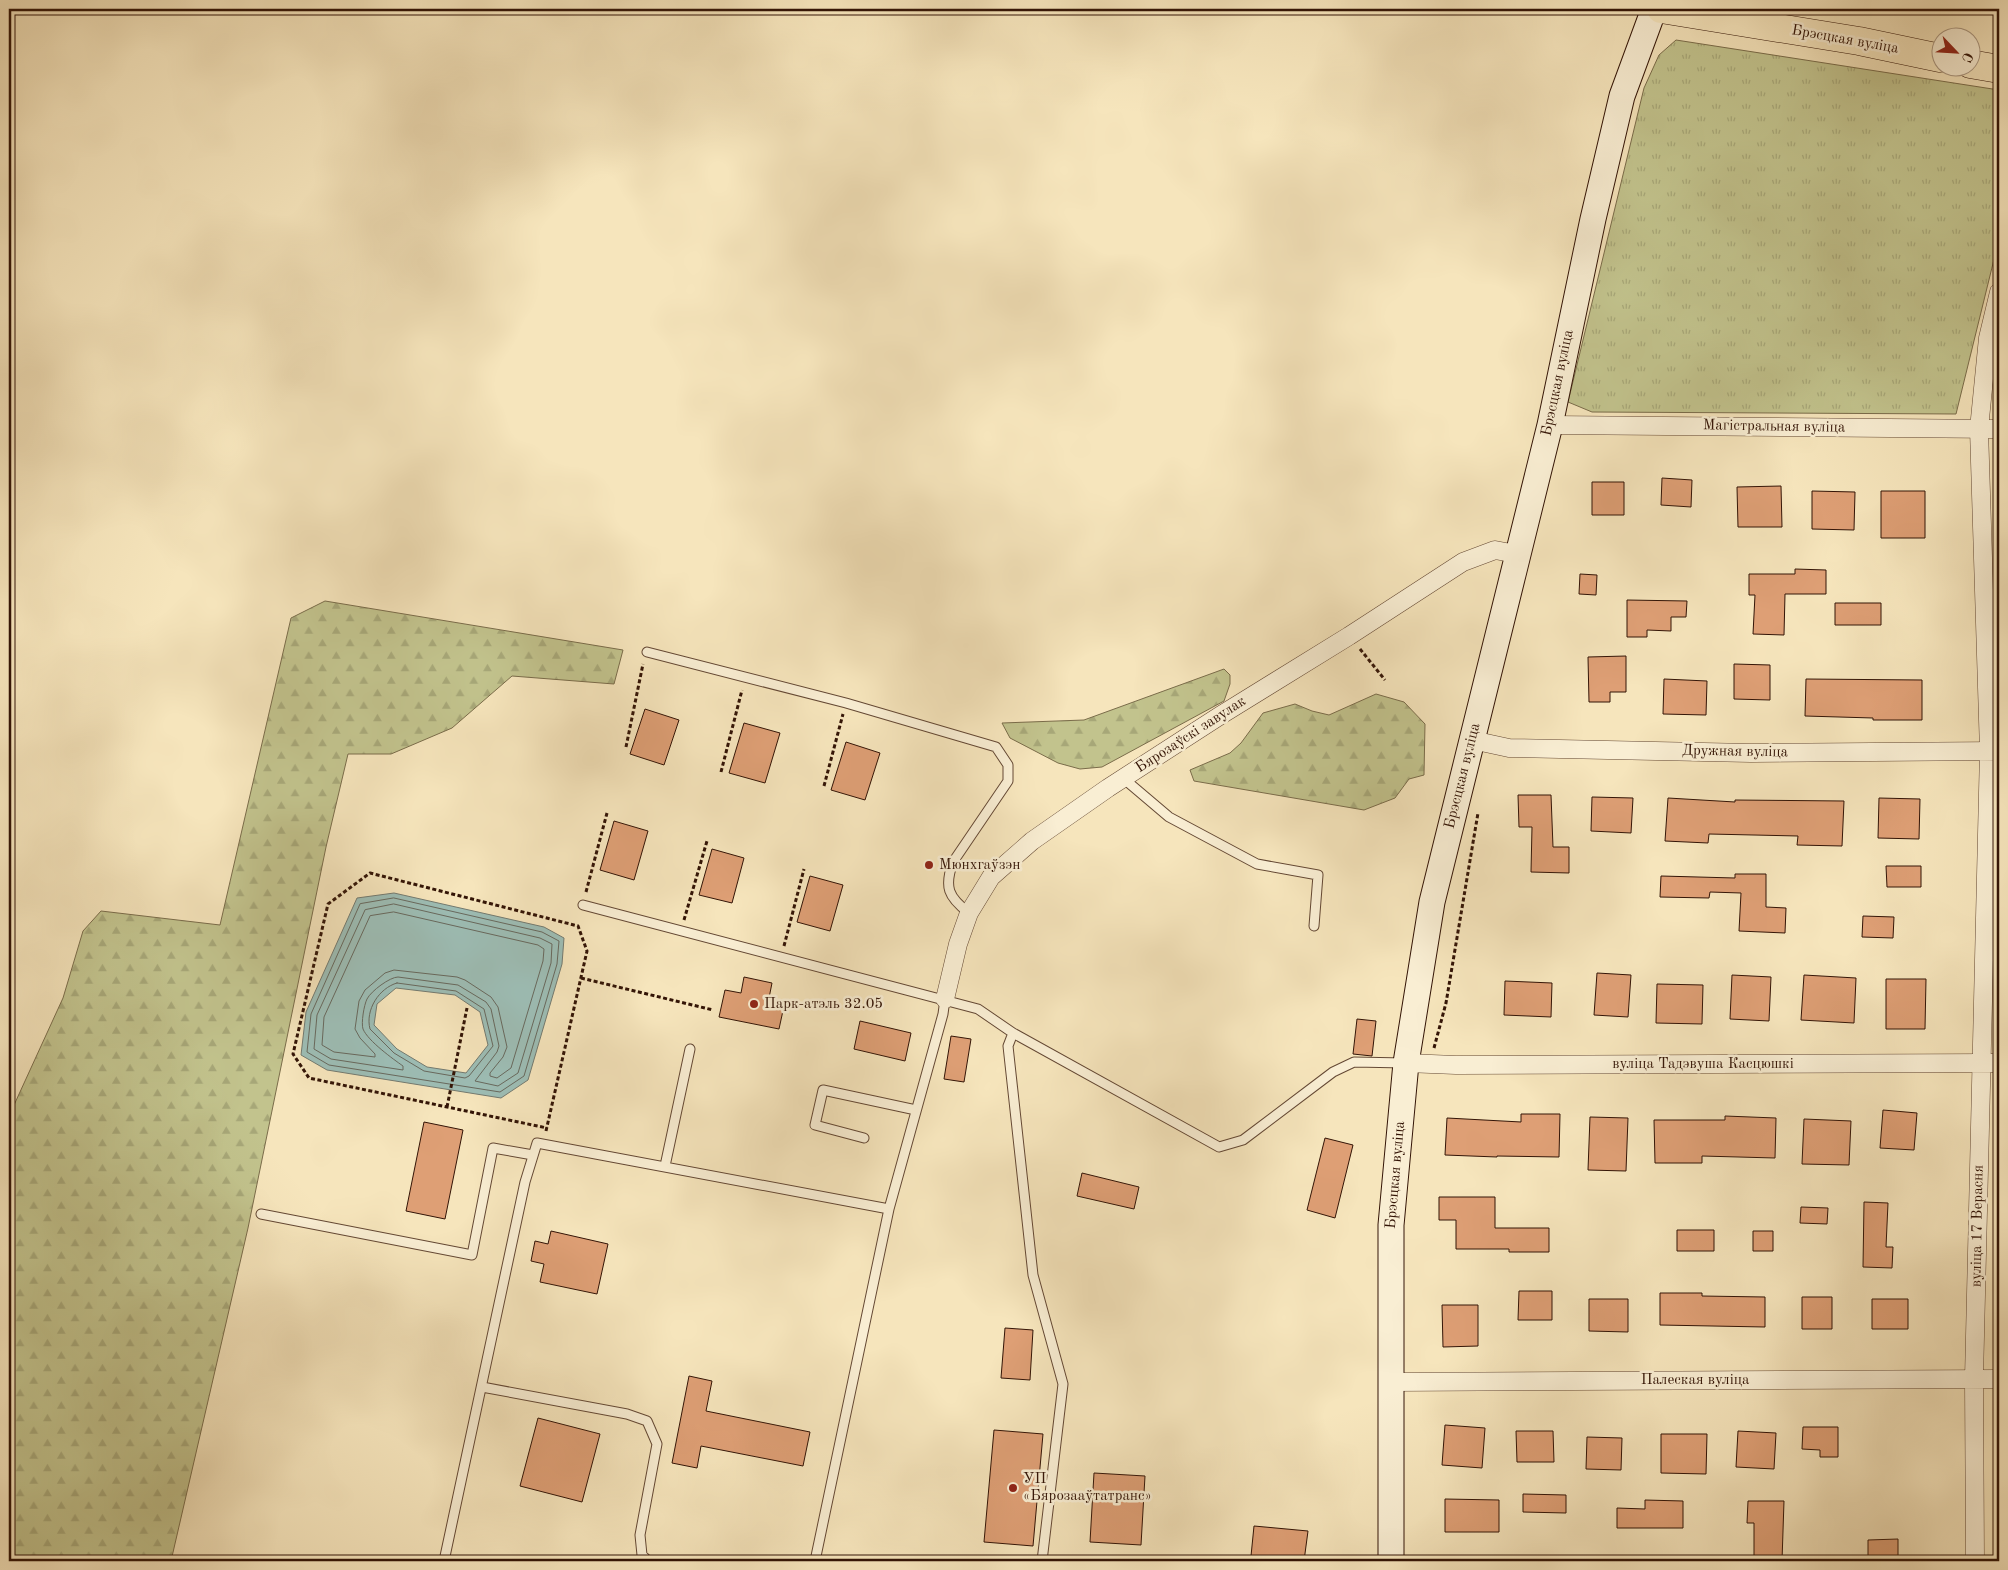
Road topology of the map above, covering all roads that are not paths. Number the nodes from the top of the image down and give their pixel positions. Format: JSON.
{"nodes":[{"id":1,"x":1654,"y":9,"type":"edge"},
{"id":2,"x":1661,"y":9,"type":"edge"},
{"id":3,"x":1930,"y":56,"type":"edge"},
{"id":4,"x":1980,"y":66,"type":"edge"},
{"id":5,"x":1999,"y":69,"type":"edge"},
{"id":6,"x":1999,"y":292,"type":"edge"},
{"id":7,"x":1550,"y":425,"type":"junction"},
{"id":8,"x":1979,"y":429,"type":"junction"},
{"id":9,"x":1999,"y":429,"type":"edge"},
{"id":10,"x":1516,"y":554,"type":"junction"},
{"id":11,"x":648,"y":652,"type":"road end"},
{"id":12,"x":1472,"y":740,"type":"junction"},
{"id":13,"x":1994,"y":751,"type":"edge"},
{"id":14,"x":1124,"y":778,"type":"junction"},
{"id":15,"x":583,"y":905,"type":"road end"},
{"id":16,"x":969,"y":913,"type":"junction"},
{"id":17,"x":1314,"y":926,"type":"dead end"},
{"id":18,"x":945,"y":999,"type":"junction"},
{"id":19,"x":1013,"y":1033,"type":"junction"},
{"id":20,"x":690,"y":1049,"type":"dead end"},
{"id":21,"x":1991,"y":1063,"type":"edge"},
{"id":22,"x":1418,"y":1064,"type":"junction"},
{"id":23,"x":916,"y":1110,"type":"junction"},
{"id":24,"x":864,"y":1138,"type":"dead end"},
{"id":25,"x":533,"y":1155,"type":"junction"},
{"id":26,"x":665,"y":1166,"type":"junction"},
{"id":27,"x":889,"y":1210,"type":"junction"},
{"id":28,"x":261,"y":1214,"type":"dead end"},
{"id":29,"x":1974,"y":1378,"type":"junction"},
{"id":30,"x":1999,"y":1379,"type":"edge"},
{"id":31,"x":1390,"y":1382,"type":"junction"},
{"id":32,"x":482,"y":1387,"type":"junction"},
{"id":33,"x":444,"y":1561,"type":"edge"},
{"id":34,"x":648,"y":1561,"type":"edge"},
{"id":35,"x":816,"y":1561,"type":"edge"},
{"id":36,"x":1042,"y":1561,"type":"edge"},
{"id":37,"x":1391,"y":1561,"type":"edge"},
{"id":38,"x":1975,"y":1561,"type":"edge"}],
"edges":[{"from":1,"to":7,"type":"street","name":"Брэсцкая вуліца"},
{"from":2,"to":3,"type":"main road","name":"Брэсцкая вуліца"},
{"from":4,"to":5,"type":"main road"},
{"from":6,"to":8,"type":"street","name":"вуліца 17 Верасня"},
{"from":7,"to":8,"type":"street","name":"Магістральная вуліца"},
{"from":7,"to":10,"type":"street","name":"Брэсцкая вуліца"},
{"from":8,"to":9,"type":"street","name":"Магістральная вуліца"},
{"from":8,"to":13,"type":"street","name":"вуліца 17 Верасня"},
{"from":10,"to":12,"type":"street","name":"Брэсцкая вуліца"},
{"from":10,"to":14,"type":"street","name":"Бярозаўскі завулак"},
{"from":11,"to":16,"type":"lane"},
{"from":12,"to":13,"type":"street","name":"Дружная вуліца"},
{"from":12,"to":22,"type":"street","name":"Брэсцкая вуліца"},
{"from":13,"to":21,"type":"street","name":"вуліца 17 Верасня"},
{"from":14,"to":16,"type":"street","name":"Бярозаўскі завулак"},
{"from":14,"to":17,"type":"lane"},
{"from":15,"to":18,"type":"lane"},
{"from":16,"to":18,"type":"street","name":"Бярозаўскі завулак"},
{"from":18,"to":19,"type":"lane"},
{"from":18,"to":23,"type":"lane"},
{"from":19,"to":22,"type":"lane"},
{"from":19,"to":36,"type":"lane"},
{"from":20,"to":26,"type":"lane"},
{"from":21,"to":22,"type":"street","name":"вуліца Тадэвуша Касцюшкі"},
{"from":21,"to":29,"type":"street","name":"вуліца 17 Верасня"},
{"from":22,"to":31,"type":"street","name":"Брэсцкая вуліца"},
{"from":23,"to":24,"type":"lane"},
{"from":23,"to":27,"type":"lane"},
{"from":25,"to":26,"type":"lane"},
{"from":25,"to":28,"type":"lane"},
{"from":25,"to":32,"type":"lane"},
{"from":26,"to":27,"type":"lane"},
{"from":27,"to":35,"type":"lane"},
{"from":29,"to":30,"type":"street","name":"Палеская вуліца"},
{"from":29,"to":31,"type":"street","name":"Палеская вуліца"},
{"from":29,"to":38,"type":"street","name":"вуліца 17 Верасня"},
{"from":31,"to":37,"type":"street","name":"Брэсцкая вуліца"},
{"from":32,"to":33,"type":"lane"},
{"from":32,"to":34,"type":"lane"}]}
